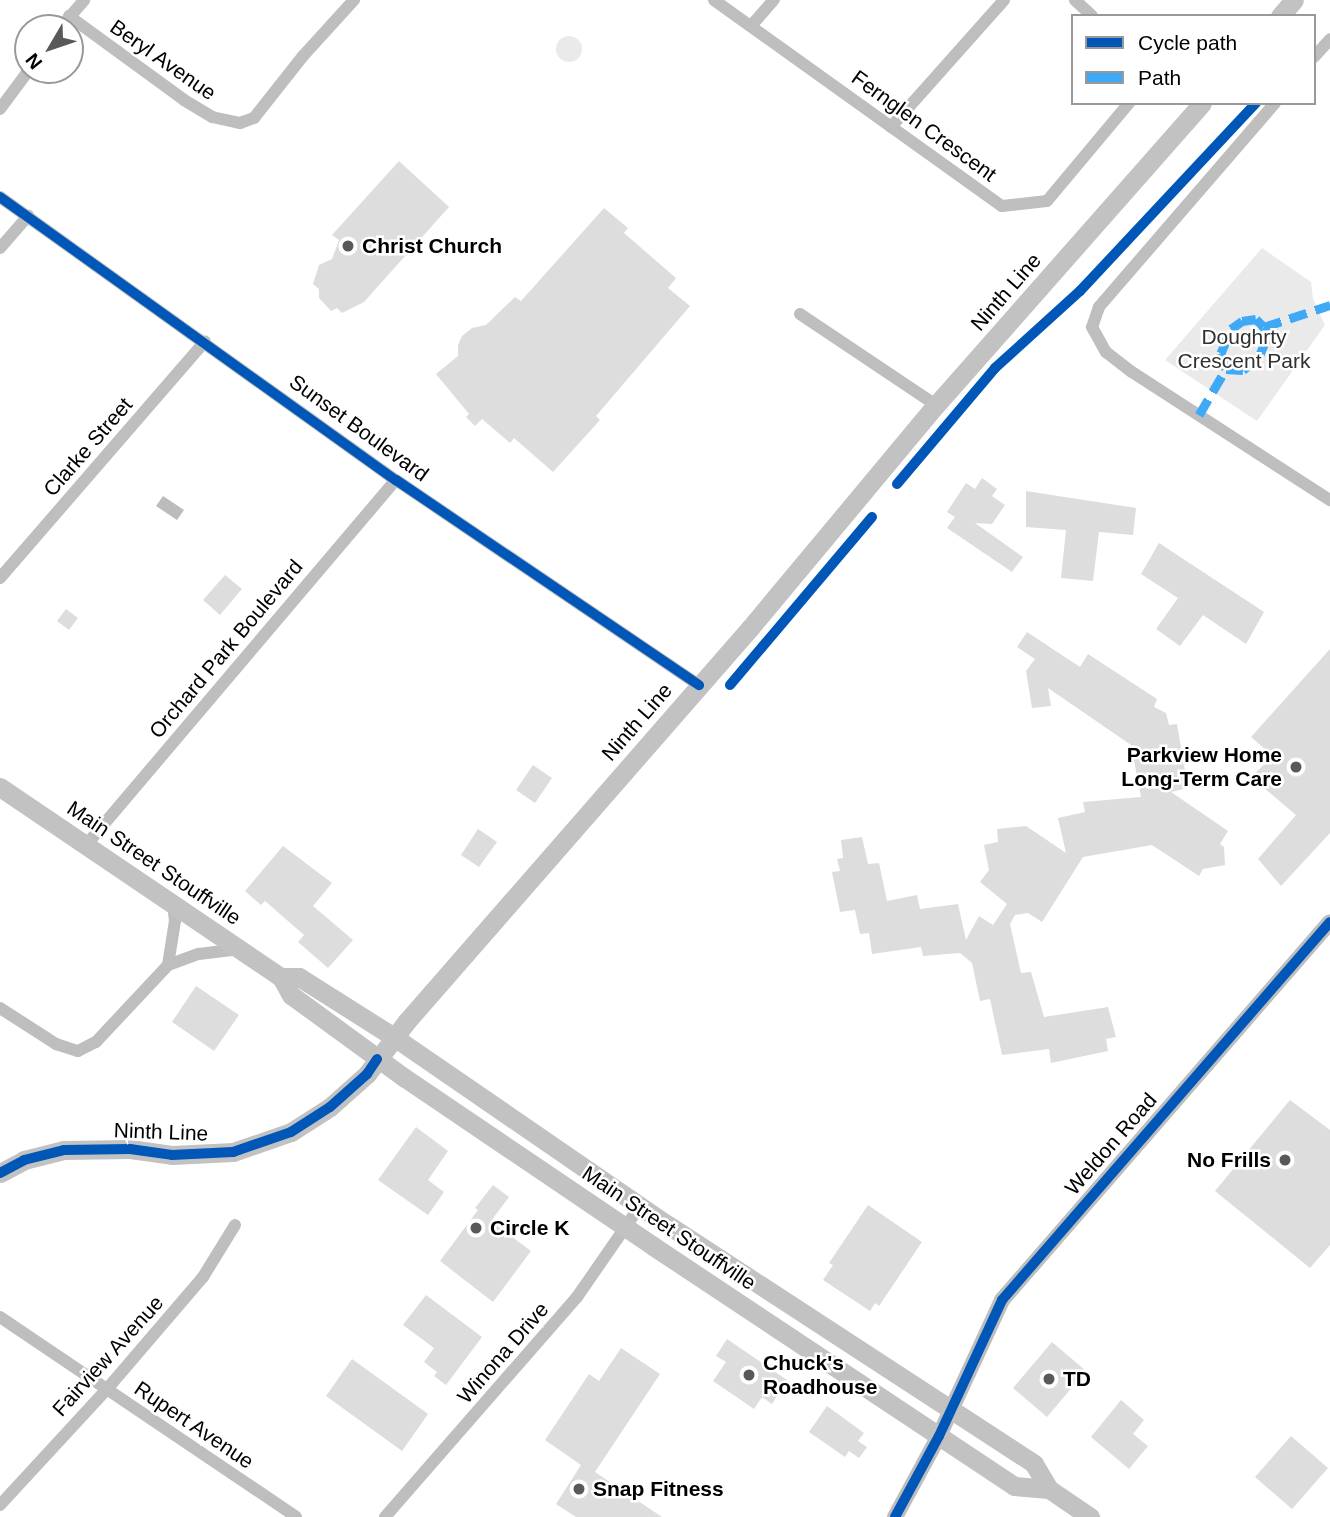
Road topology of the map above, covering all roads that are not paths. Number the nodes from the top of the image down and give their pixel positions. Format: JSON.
{"nodes":[{"id":1,"x":84,"y":0,"type":"edge"},
{"id":2,"x":354,"y":0,"type":"edge"},
{"id":3,"x":714,"y":0,"type":"edge"},
{"id":4,"x":774,"y":0,"type":"edge"},
{"id":5,"x":1004,"y":0,"type":"edge"},
{"id":6,"x":1075,"y":0,"type":"edge"},
{"id":7,"x":1294,"y":0,"type":"edge"},
{"id":8,"x":71,"y":14,"type":"edge"},
{"id":9,"x":1090,"y":14,"type":"edge"},
{"id":10,"x":1282,"y":14,"type":"edge"},
{"id":11,"x":751,"y":26,"type":"junction"},
{"id":12,"x":84,"y":27,"type":"edge"},
{"id":13,"x":1330,"y":39,"type":"edge"},
{"id":14,"x":1316,"y":55,"type":"edge"},
{"id":15,"x":19,"y":84,"type":"edge"},
{"id":16,"x":1127,"y":105,"type":"edge"},
{"id":17,"x":1200,"y":105,"type":"edge"},
{"id":18,"x":1273,"y":105,"type":"edge"},
{"id":19,"x":0,"y":109,"type":"edge"},
{"id":20,"x":891,"y":127,"type":"junction"},
{"id":21,"x":0,"y":197,"type":"edge"},
{"id":22,"x":28,"y":216,"type":"junction"},
{"id":23,"x":0,"y":248,"type":"edge"},
{"id":24,"x":800,"y":314,"type":"dead end"},
{"id":25,"x":205,"y":341,"type":"junction"},
{"id":26,"x":936,"y":405,"type":"junction"},
{"id":27,"x":396,"y":480,"type":"junction"},
{"id":28,"x":1330,"y":500,"type":"edge"},
{"id":29,"x":0,"y":578,"type":"edge"},
{"id":30,"x":699,"y":685,"type":"junction"},
{"id":31,"x":0,"y":787,"type":"edge"},
{"id":32,"x":87,"y":844,"type":"junction"},
{"id":33,"x":173,"y":904,"type":"junction"},
{"id":34,"x":1330,"y":922,"type":"edge"},
{"id":35,"x":240,"y":949,"type":"junction"},
{"id":36,"x":168,"y":965,"type":"junction"},
{"id":37,"x":281,"y":977,"type":"junction"},
{"id":38,"x":0,"y":1008,"type":"edge"},
{"id":39,"x":394,"y":1037,"type":"junction"},
{"id":40,"x":377,"y":1059,"type":"junction"},
{"id":41,"x":0,"y":1173,"type":"edge"},
{"id":42,"x":640,"y":1206,"type":"junction"},
{"id":43,"x":235,"y":1225,"type":"dead end"},
{"id":44,"x":625,"y":1226,"type":"junction"},
{"id":45,"x":0,"y":1317,"type":"edge"},
{"id":46,"x":107,"y":1389,"type":"junction"},
{"id":47,"x":950,"y":1409,"type":"junction"},
{"id":48,"x":939,"y":1436,"type":"junction"},
{"id":49,"x":1049,"y":1489,"type":"junction"},
{"id":50,"x":0,"y":1505,"type":"edge"},
{"id":51,"x":296,"y":1517,"type":"edge"},
{"id":52,"x":384,"y":1517,"type":"edge"},
{"id":53,"x":895,"y":1517,"type":"edge"},
{"id":54,"x":1090,"y":1517,"type":"edge"}],
"edges":[{"from":1,"to":8,"type":"street"},
{"from":2,"to":12,"type":"street","name":"Beryl Avenue"},
{"from":3,"to":11,"type":"street","name":"Fernglen Crescent"},
{"from":4,"to":11,"type":"street"},
{"from":5,"to":20,"type":"street"},
{"from":6,"to":9,"type":"street"},
{"from":7,"to":10,"type":"main road"},
{"from":11,"to":20,"type":"street","name":"Fernglen Crescent"},
{"from":13,"to":14,"type":"street"},
{"from":15,"to":19,"type":"street"},
{"from":16,"to":20,"type":"street","name":"Fernglen Crescent"},
{"from":17,"to":26,"type":"main road","name":"Ninth Line"},
{"from":18,"to":28,"type":"street"},
{"from":21,"to":22,"type":"street","name":"Sunset Boulevard"},
{"from":22,"to":23,"type":"street"},
{"from":22,"to":25,"type":"street","name":"Sunset Boulevard"},
{"from":24,"to":26,"type":"street"},
{"from":25,"to":27,"type":"street","name":"Sunset Boulevard"},
{"from":25,"to":29,"type":"street","name":"Clarke Street"},
{"from":26,"to":30,"type":"main road","name":"Ninth Line"},
{"from":27,"to":30,"type":"street","name":"Sunset Boulevard"},
{"from":27,"to":32,"type":"street","name":"Orchard Park Boulevard"},
{"from":30,"to":39,"type":"main road","name":"Ninth Line"},
{"from":31,"to":32,"type":"main road","name":"Main Street Stouffville"},
{"from":32,"to":33,"type":"main road","name":"Main Street Stouffville"},
{"from":33,"to":35,"type":"main road","name":"Main Street Stouffville"},
{"from":33,"to":36,"type":"street"},
{"from":34,"to":47,"type":"street","name":"Weldon Road"},
{"from":35,"to":36,"type":"street"},
{"from":35,"to":37,"type":"main road","name":"Main Street Stouffville"},
{"from":36,"to":38,"type":"street"},
{"from":37,"to":39,"type":"main road","name":"Main Street Stouffville"},
{"from":37,"to":40,"type":"main road","name":"Main Street Stouffville"},
{"from":39,"to":40,"type":"main road","name":"Ninth Line"},
{"from":39,"to":42,"type":"main road","name":"Main Street Stouffville"},
{"from":40,"to":41,"type":"main road","name":"Ninth Line"},
{"from":40,"to":44,"type":"main road","name":"Main Street Stouffville"},
{"from":42,"to":44,"type":"street","name":"Winona Drive"},
{"from":42,"to":47,"type":"main road","name":"Main Street Stouffville"},
{"from":43,"to":46,"type":"street","name":"Fairview Avenue"},
{"from":44,"to":48,"type":"main road","name":"Main Street Stouffville"},
{"from":44,"to":52,"type":"street","name":"Winona Drive"},
{"from":45,"to":46,"type":"street","name":"Rupert Avenue"},
{"from":46,"to":50,"type":"street","name":"Fairview Avenue"},
{"from":46,"to":51,"type":"street","name":"Rupert Avenue"},
{"from":47,"to":48,"type":"street","name":"Weldon Road"},
{"from":47,"to":49,"type":"main road","name":"Main Street Stouffville"},
{"from":48,"to":49,"type":"main road","name":"Main Street Stouffville"},
{"from":48,"to":53,"type":"street","name":"Weldon Road"},
{"from":49,"to":54,"type":"main road","name":"Main Street Stouffville"}]}
